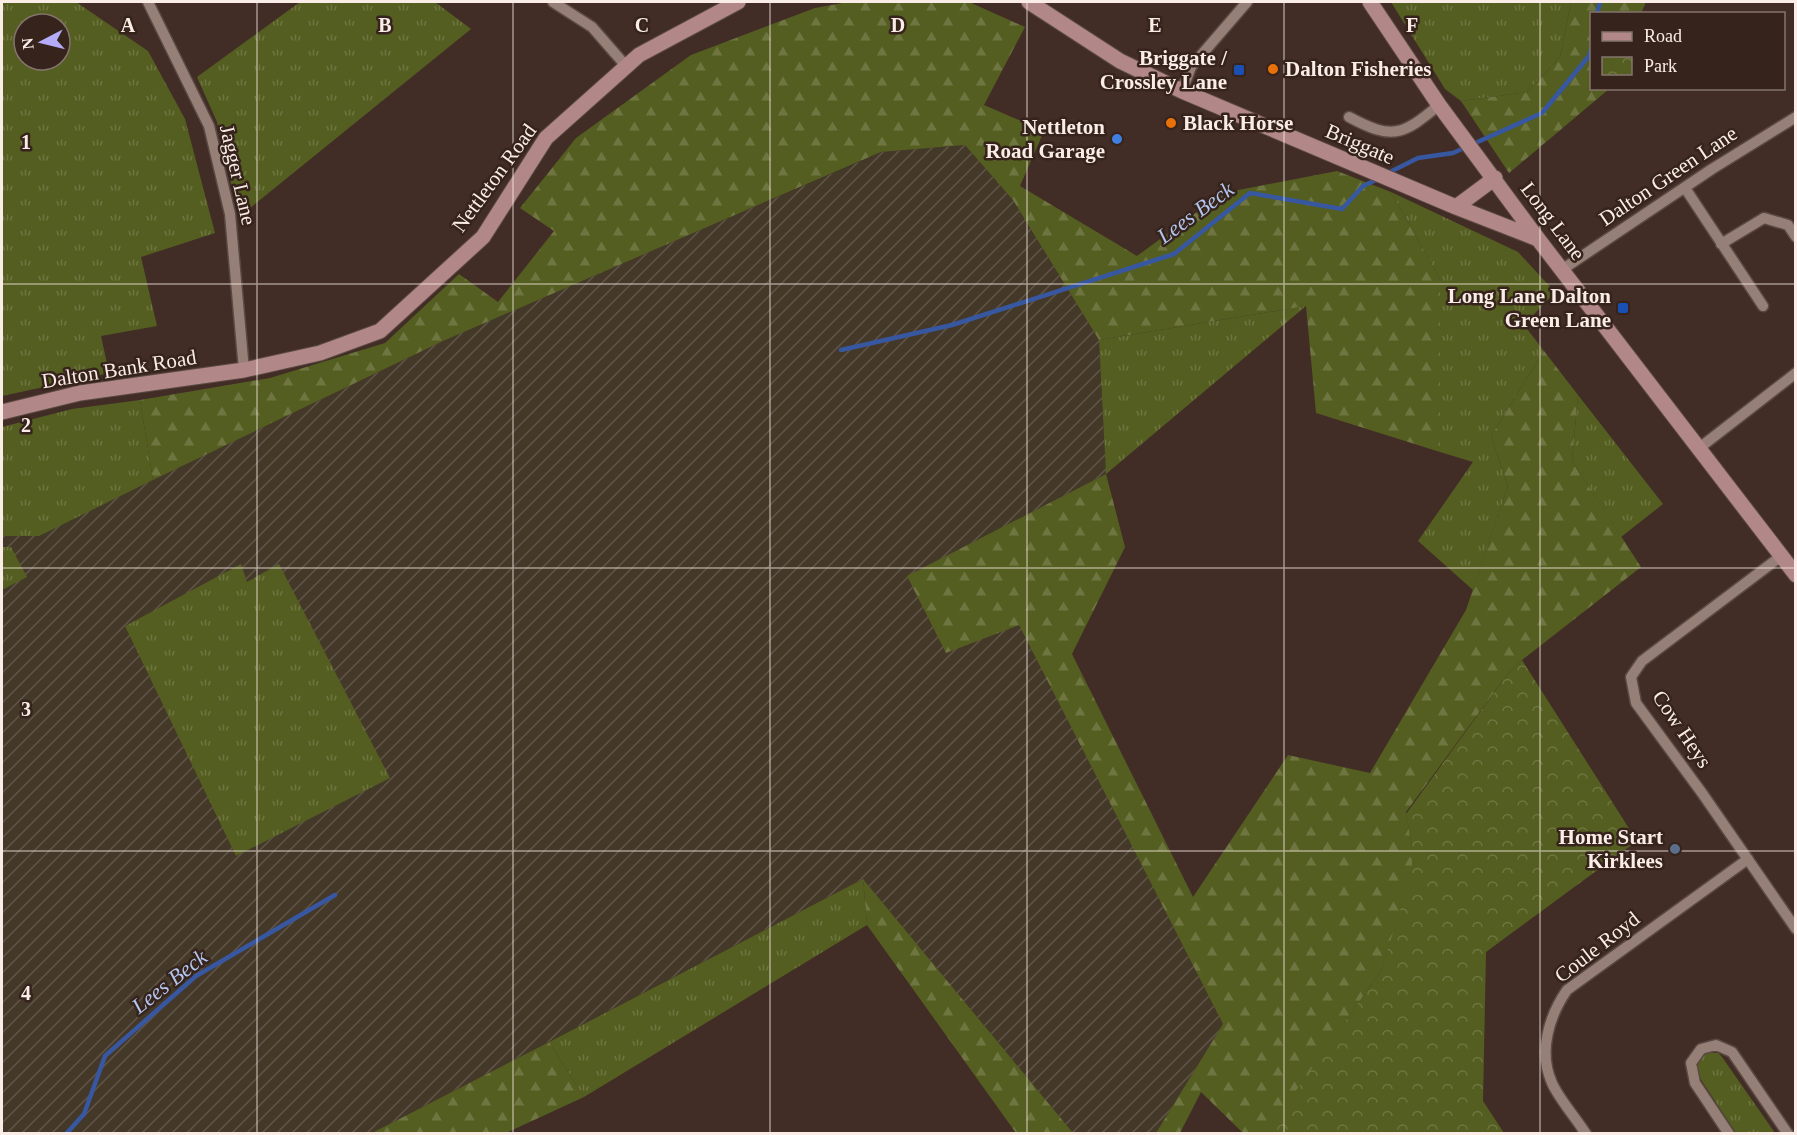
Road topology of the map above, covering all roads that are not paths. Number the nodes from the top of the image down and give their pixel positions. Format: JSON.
{"nodes":[{"id":1,"x":148,"y":2,"type":"edge"},
{"id":2,"x":553,"y":2,"type":"edge"},
{"id":3,"x":738,"y":2,"type":"edge"},
{"id":4,"x":1029,"y":2,"type":"edge"},
{"id":5,"x":1247,"y":2,"type":"edge"},
{"id":6,"x":1370,"y":2,"type":"edge"},
{"id":7,"x":626,"y":66,"type":"junction"},
{"id":8,"x":1182,"y":91,"type":"junction"},
{"id":9,"x":1440,"y":105,"type":"junction"},
{"id":10,"x":1349,"y":117,"type":"dead end"},
{"id":11,"x":1796,"y":117,"type":"edge"},
{"id":12,"x":1495,"y":178,"type":"junction"},
{"id":13,"x":1684,"y":188,"type":"junction"},
{"id":14,"x":1456,"y":207,"type":"junction"},
{"id":15,"x":1796,"y":237,"type":"edge"},
{"id":16,"x":1538,"y":239,"type":"junction"},
{"id":17,"x":1721,"y":244,"type":"junction"},
{"id":18,"x":1563,"y":269,"type":"junction"},
{"id":19,"x":1763,"y":306,"type":"dead end"},
{"id":20,"x":244,"y":370,"type":"junction"},
{"id":21,"x":1796,"y":373,"type":"edge"},
{"id":22,"x":2,"y":412,"type":"edge"},
{"id":23,"x":1698,"y":449,"type":"junction"},
{"id":24,"x":1780,"y":557,"type":"junction"},
{"id":25,"x":1796,"y":575,"type":"edge"},
{"id":26,"x":1748,"y":860,"type":"junction"},
{"id":27,"x":1796,"y":929,"type":"edge"},
{"id":28,"x":1586,"y":1134,"type":"edge"},
{"id":29,"x":1729,"y":1134,"type":"edge"},
{"id":30,"x":1788,"y":1134,"type":"edge"}],
"edges":[{"from":1,"to":20,"type":"street","name":"Jagger Lane"},
{"from":2,"to":7,"type":"street"},
{"from":3,"to":7,"type":"street","name":"Nettleton Road"},
{"from":4,"to":8,"type":"street"},
{"from":5,"to":8,"type":"street"},
{"from":6,"to":9,"type":"street","name":"Long Lane"},
{"from":7,"to":20,"type":"street","name":"Nettleton Road"},
{"from":8,"to":14,"type":"street","name":"Briggate"},
{"from":9,"to":10,"type":"street"},
{"from":9,"to":12,"type":"street","name":"Long Lane"},
{"from":11,"to":13,"type":"street","name":"Dalton Green Lane"},
{"from":12,"to":14,"type":"street"},
{"from":12,"to":16,"type":"street","name":"Long Lane"},
{"from":13,"to":17,"type":"street"},
{"from":13,"to":18,"type":"street","name":"Dalton Green Lane"},
{"from":14,"to":16,"type":"street","name":"Briggate"},
{"from":15,"to":17,"type":"street"},
{"from":16,"to":18,"type":"street","name":"Long Lane"},
{"from":17,"to":19,"type":"street"},
{"from":18,"to":23,"type":"street","name":"Long Lane"},
{"from":20,"to":22,"type":"street","name":"Dalton Bank Road"},
{"from":21,"to":23,"type":"street"},
{"from":23,"to":24,"type":"street","name":"Long Lane"},
{"from":24,"to":25,"type":"street","name":"Long Lane"},
{"from":24,"to":26,"type":"street","name":"Cow Heys"},
{"from":26,"to":27,"type":"street","name":"Cow Heys"},
{"from":26,"to":28,"type":"street","name":"Coule Royd"},
{"from":29,"to":30,"type":"street"}]}
